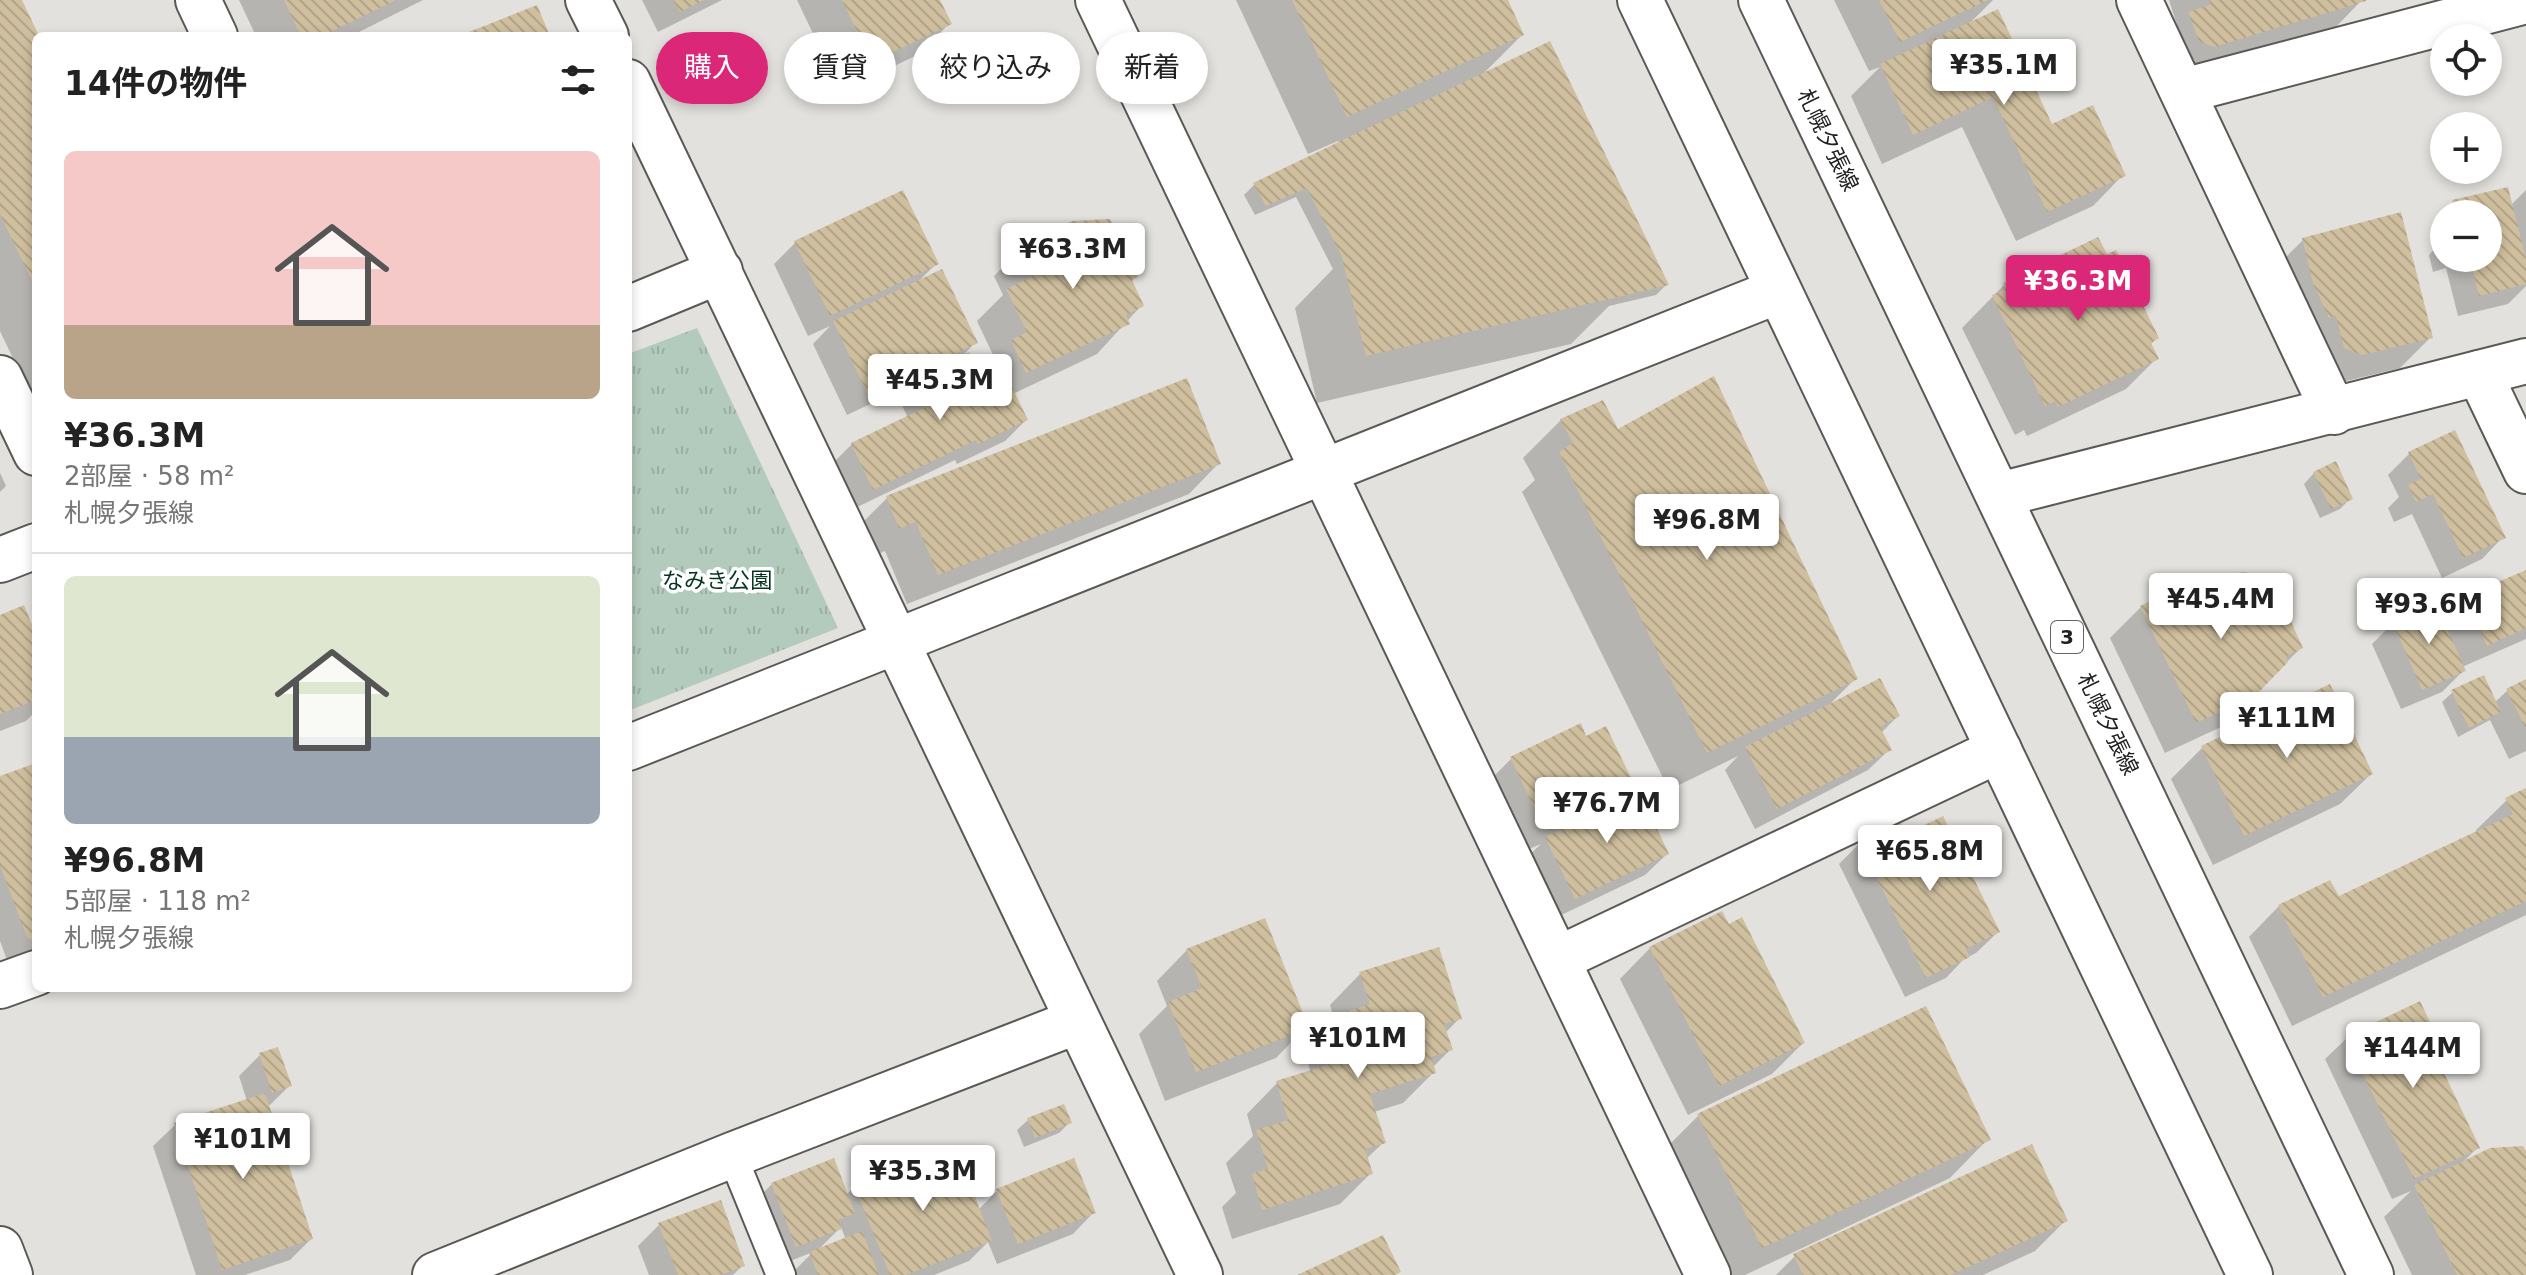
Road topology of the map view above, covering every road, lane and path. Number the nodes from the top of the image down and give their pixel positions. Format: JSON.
{"nodes":[{"id":1,"x":198,"y":0,"type":"edge"},
{"id":2,"x":588,"y":0,"type":"edge"},
{"id":3,"x":1098,"y":0,"type":"edge"},
{"id":4,"x":1640,"y":0,"type":"edge"},
{"id":5,"x":1761,"y":0,"type":"edge"},
{"id":6,"x":2139,"y":0,"type":"edge"},
{"id":7,"x":2526,"y":1,"type":"edge"},
{"id":8,"x":213,"y":32,"type":"edge"},
{"id":9,"x":604,"y":32,"type":"edge"},
{"id":10,"x":632,"y":90,"type":"edge"},
{"id":11,"x":2183,"y":91,"type":"junction"},
{"id":12,"x":720,"y":271,"type":"junction"},
{"id":13,"x":1778,"y":291,"type":"junction"},
{"id":14,"x":632,"y":307,"type":"edge"},
{"id":15,"x":2526,"y":361,"type":"edge"},
{"id":16,"x":2479,"y":373,"type":"junction"},
{"id":17,"x":0,"y":378,"type":"edge"},
{"id":18,"x":2334,"y":412,"type":"junction"},
{"id":19,"x":32,"y":445,"type":"edge"},
{"id":20,"x":2526,"y":471,"type":"edge"},
{"id":21,"x":1325,"y":472,"type":"junction"},
{"id":22,"x":1999,"y":495,"type":"junction"},
{"id":23,"x":32,"y":548,"type":"edge"},
{"id":24,"x":0,"y":560,"type":"edge"},
{"id":25,"x":896,"y":640,"type":"junction"},
{"id":26,"x":632,"y":746,"type":"edge"},
{"id":27,"x":1999,"y":750,"type":"junction"},
{"id":28,"x":1558,"y":959,"type":"junction"},
{"id":29,"x":32,"y":974,"type":"edge"},
{"id":30,"x":0,"y":986,"type":"edge"},
{"id":31,"x":1078,"y":1021,"type":"junction"},
{"id":32,"x":732,"y":1155,"type":"junction"},
{"id":33,"x":0,"y":1249,"type":"edge"},
{"id":34,"x":10,"y":1275,"type":"edge"},
{"id":35,"x":435,"y":1275,"type":"edge"},
{"id":36,"x":781,"y":1275,"type":"edge"},
{"id":37,"x":1200,"y":1275,"type":"edge"},
{"id":38,"x":1708,"y":1275,"type":"edge"},
{"id":39,"x":2250,"y":1275,"type":"edge"},
{"id":40,"x":2371,"y":1275,"type":"edge"}],
"edges":[{"from":1,"to":8,"type":"street"},
{"from":2,"to":9,"type":"street"},
{"from":3,"to":21,"type":"street"},
{"from":4,"to":13,"type":"street"},
{"from":5,"to":22,"type":"street","name":"札幌夕張線","number":"3"},
{"from":6,"to":11,"type":"street"},
{"from":7,"to":11,"type":"street"},
{"from":10,"to":12,"type":"street"},
{"from":11,"to":18,"type":"street"},
{"from":12,"to":14,"type":"street"},
{"from":12,"to":25,"type":"street"},
{"from":13,"to":21,"type":"street"},
{"from":13,"to":27,"type":"street"},
{"from":15,"to":16,"type":"street"},
{"from":16,"to":18,"type":"street"},
{"from":16,"to":20,"type":"street"},
{"from":17,"to":19,"type":"street"},
{"from":18,"to":22,"type":"street"},
{"from":21,"to":25,"type":"street"},
{"from":21,"to":28,"type":"street"},
{"from":22,"to":40,"type":"street","name":"札幌夕張線","number":"3"},
{"from":23,"to":24,"type":"street"},
{"from":25,"to":26,"type":"street"},
{"from":25,"to":31,"type":"street"},
{"from":27,"to":28,"type":"street"},
{"from":27,"to":39,"type":"street"},
{"from":28,"to":38,"type":"street"},
{"from":29,"to":30,"type":"street"},
{"from":31,"to":32,"type":"street"},
{"from":31,"to":37,"type":"street"},
{"from":32,"to":35,"type":"street"},
{"from":32,"to":36,"type":"lane"},
{"from":33,"to":34,"type":"street"}]}
